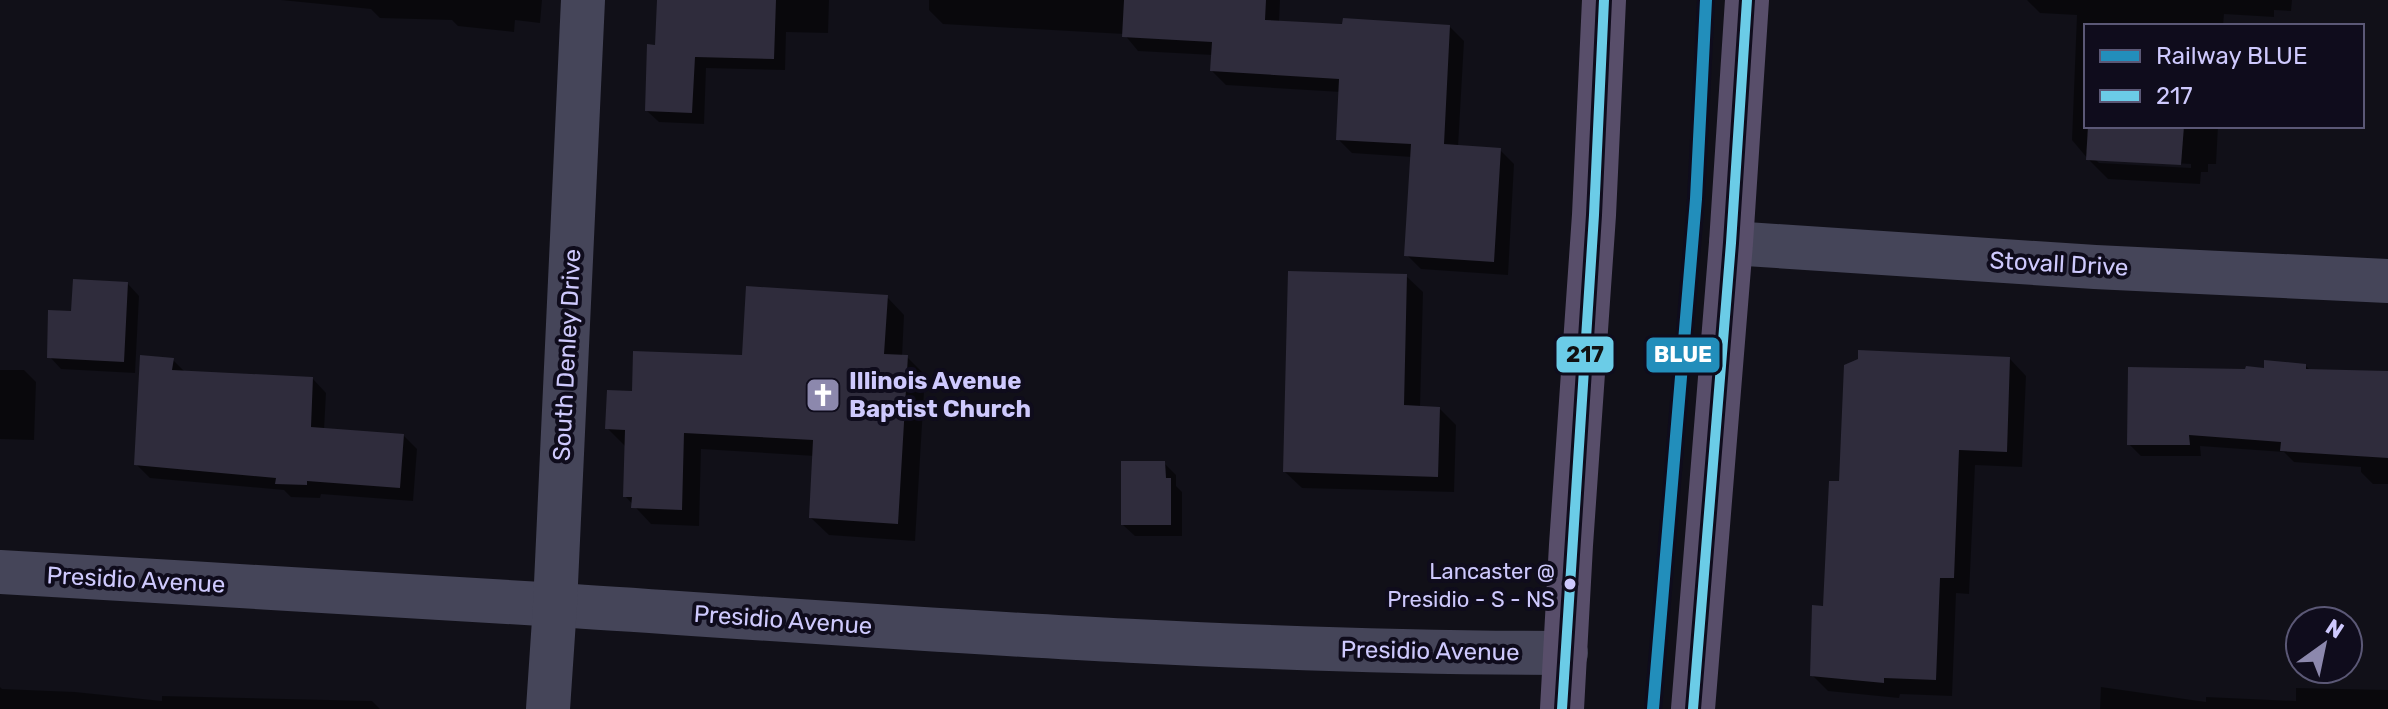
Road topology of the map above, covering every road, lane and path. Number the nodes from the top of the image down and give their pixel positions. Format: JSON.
{"nodes":[{"id":1,"x":583,"y":0,"type":"edge"},
{"id":2,"x":1604,"y":0,"type":"edge"},
{"id":3,"x":1747,"y":0,"type":"edge"},
{"id":4,"x":1731,"y":243,"type":"junction"},
{"id":5,"x":2388,"y":281,"type":"edge"},
{"id":6,"x":0,"y":572,"type":"edge"},
{"id":7,"x":555,"y":605,"type":"junction"},
{"id":8,"x":1566,"y":653,"type":"junction"},
{"id":9,"x":548,"y":709,"type":"edge"},
{"id":10,"x":1562,"y":709,"type":"edge"},
{"id":11,"x":1693,"y":709,"type":"edge"}],
"edges":[{"from":1,"to":7,"type":"street","name":"South Denley Drive"},
{"from":2,"to":8,"type":"main road"},
{"from":3,"to":4,"type":"main road"},
{"from":4,"to":5,"type":"street","name":"Stovall Drive"},
{"from":4,"to":11,"type":"main road"},
{"from":6,"to":7,"type":"street","name":"Presidio Avenue"},
{"from":7,"to":8,"type":"street","name":"Presidio Avenue"},
{"from":7,"to":9,"type":"street","name":"South Denley Drive"},
{"from":8,"to":10,"type":"main road"}]}
